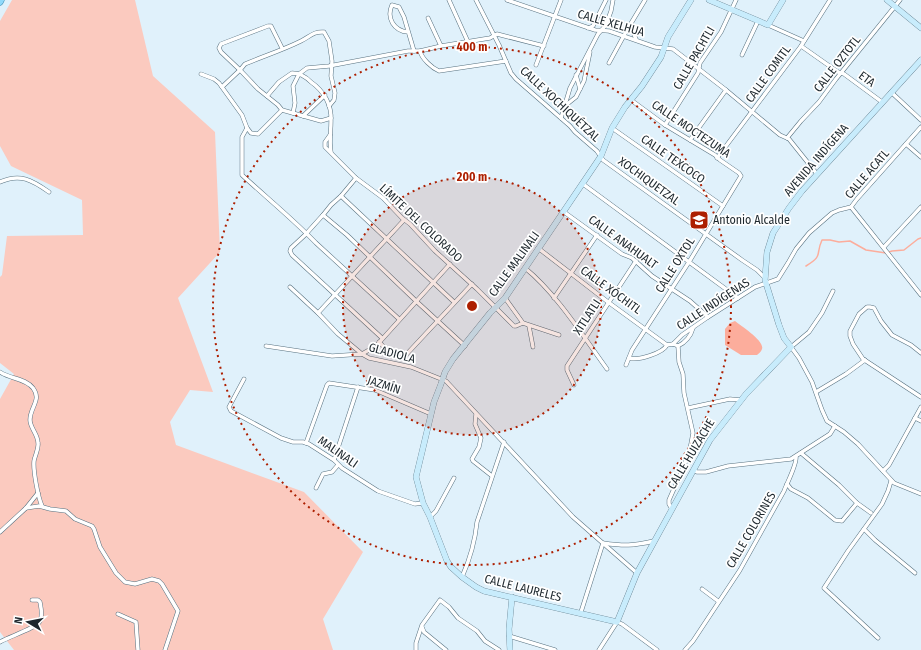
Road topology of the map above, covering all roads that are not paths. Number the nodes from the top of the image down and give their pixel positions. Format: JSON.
{"nodes":[{"id":1,"x":448,"y":0,"type":"edge"},
{"id":2,"x":476,"y":0,"type":"edge"},
{"id":3,"x":507,"y":0,"type":"edge"},
{"id":4,"x":561,"y":0,"type":"edge"},
{"id":5,"x":606,"y":0,"type":"edge"},
{"id":6,"x":613,"y":0,"type":"edge"},
{"id":7,"x":645,"y":0,"type":"edge"},
{"id":8,"x":691,"y":0,"type":"edge"},
{"id":9,"x":709,"y":0,"type":"edge"},
{"id":10,"x":736,"y":0,"type":"edge"},
{"id":11,"x":783,"y":0,"type":"edge"},
{"id":12,"x":830,"y":0,"type":"edge"},
{"id":13,"x":887,"y":0,"type":"edge"},
{"id":14,"x":900,"y":0,"type":"edge"},
{"id":15,"x":895,"y":6,"type":"junction"},
{"id":16,"x":731,"y":10,"type":"junction"},
{"id":17,"x":555,"y":16,"type":"junction"},
{"id":18,"x":428,"y":18,"type":"dead end"},
{"id":19,"x":758,"y":21,"type":"junction"},
{"id":20,"x":630,"y":25,"type":"junction"},
{"id":21,"x":768,"y":25,"type":"junction"},
{"id":22,"x":588,"y":28,"type":"junction"},
{"id":23,"x":921,"y":28,"type":"edge"},
{"id":24,"x":601,"y":31,"type":"junction"},
{"id":25,"x":408,"y":32,"type":"junction"},
{"id":26,"x":624,"y":35,"type":"junction"},
{"id":27,"x":494,"y":36,"type":"junction"},
{"id":28,"x":636,"y":39,"type":"junction"},
{"id":29,"x":804,"y":41,"type":"junction"},
{"id":30,"x":468,"y":42,"type":"junction"},
{"id":31,"x":441,"y":46,"type":"junction"},
{"id":32,"x":544,"y":46,"type":"junction"},
{"id":33,"x":801,"y":46,"type":"junction"},
{"id":34,"x":282,"y":48,"type":"junction"},
{"id":35,"x":665,"y":48,"type":"junction"},
{"id":36,"x":414,"y":51,"type":"junction"},
{"id":37,"x":420,"y":51,"type":"junction"},
{"id":38,"x":589,"y":51,"type":"junction"},
{"id":39,"x":742,"y":55,"type":"dead end"},
{"id":40,"x":921,"y":60,"type":"edge"},
{"id":41,"x":506,"y":61,"type":"junction"},
{"id":42,"x":609,"y":63,"type":"dead end"},
{"id":43,"x":332,"y":65,"type":"junction"},
{"id":44,"x":536,"y":65,"type":"dead end"},
{"id":45,"x":699,"y":68,"type":"junction"},
{"id":46,"x":240,"y":70,"type":"junction"},
{"id":47,"x":201,"y":74,"type":"dead end"},
{"id":48,"x":299,"y":74,"type":"junction"},
{"id":49,"x":841,"y":74,"type":"junction"},
{"id":50,"x":576,"y":75,"type":"junction"},
{"id":51,"x":222,"y":87,"type":"junction"},
{"id":52,"x":580,"y":89,"type":"junction"},
{"id":53,"x":726,"y":90,"type":"junction"},
{"id":54,"x":891,"y":92,"type":"junction"},
{"id":55,"x":325,"y":95,"type":"junction"},
{"id":56,"x":267,"y":96,"type":"junction"},
{"id":57,"x":631,"y":100,"type":"junction"},
{"id":58,"x":882,"y":102,"type":"junction"},
{"id":59,"x":566,"y":105,"type":"junction"},
{"id":60,"x":329,"y":106,"type":"junction"},
{"id":61,"x":282,"y":110,"type":"junction"},
{"id":62,"x":752,"y":112,"type":"junction"},
{"id":63,"x":293,"y":113,"type":"junction"},
{"id":64,"x":303,"y":116,"type":"junction"},
{"id":65,"x":331,"y":118,"type":"junction"},
{"id":66,"x":561,"y":118,"type":"junction"},
{"id":67,"x":921,"y":120,"type":"edge"},
{"id":68,"x":666,"y":125,"type":"junction"},
{"id":69,"x":921,"y":127,"type":"edge"},
{"id":70,"x":247,"y":128,"type":"junction"},
{"id":71,"x":612,"y":128,"type":"junction"},
{"id":72,"x":787,"y":138,"type":"junction"},
{"id":73,"x":690,"y":140,"type":"junction"},
{"id":74,"x":906,"y":144,"type":"junction"},
{"id":75,"x":601,"y":156,"type":"junction"},
{"id":76,"x":921,"y":157,"type":"edge"},
{"id":77,"x":718,"y":158,"type":"junction"},
{"id":78,"x":817,"y":174,"type":"junction"},
{"id":79,"x":741,"y":175,"type":"joint"},
{"id":80,"x":356,"y":178,"type":"junction"},
{"id":81,"x":0,"y":182,"type":"edge"},
{"id":82,"x":583,"y":184,"type":"junction"},
{"id":83,"x":49,"y":192,"type":"dead end"},
{"id":84,"x":341,"y":196,"type":"junction"},
{"id":85,"x":723,"y":206,"type":"junction"},
{"id":86,"x":851,"y":207,"type":"junction"},
{"id":87,"x":921,"y":207,"type":"edge"},
{"id":88,"x":564,"y":212,"type":"junction"},
{"id":89,"x":323,"y":216,"type":"junction"},
{"id":90,"x":404,"y":220,"type":"junction"},
{"id":91,"x":307,"y":233,"type":"junction"},
{"id":92,"x":706,"y":233,"type":"junction"},
{"id":93,"x":597,"y":234,"type":"junction"},
{"id":94,"x":387,"y":239,"type":"junction"},
{"id":95,"x":884,"y":247,"type":"junction"},
{"id":96,"x":538,"y":248,"type":"junction"},
{"id":97,"x":370,"y":257,"type":"junction"},
{"id":98,"x":636,"y":261,"type":"junction"},
{"id":99,"x":689,"y":262,"type":"junction"},
{"id":100,"x":450,"y":264,"type":"junction"},
{"id":101,"x":525,"y":268,"type":"junction"},
{"id":102,"x":571,"y":274,"type":"junction"},
{"id":103,"x":352,"y":276,"type":"junction"},
{"id":104,"x":765,"y":281,"type":"junction"},
{"id":105,"x":433,"y":282,"type":"junction"},
{"id":106,"x":472,"y":284,"type":"junction"},
{"id":107,"x":290,"y":287,"type":"dead end"},
{"id":108,"x":672,"y":289,"type":"junction"},
{"id":109,"x":833,"y":291,"type":"dead end"},
{"id":110,"x":335,"y":294,"type":"junction"},
{"id":111,"x":921,"y":295,"type":"edge"},
{"id":112,"x":505,"y":298,"type":"junction"},
{"id":113,"x":554,"y":298,"type":"junction"},
{"id":114,"x":738,"y":298,"type":"junction"},
{"id":115,"x":416,"y":301,"type":"junction"},
{"id":116,"x":454,"y":302,"type":"junction"},
{"id":117,"x":608,"y":302,"type":"junction"},
{"id":118,"x":496,"y":308,"type":"junction"},
{"id":119,"x":318,"y":313,"type":"junction"},
{"id":120,"x":708,"y":317,"type":"junction"},
{"id":121,"x":399,"y":319,"type":"junction"},
{"id":122,"x":438,"y":321,"type":"junction"},
{"id":123,"x":523,"y":323,"type":"junction"},
{"id":124,"x":529,"y":326,"type":"junction"},
{"id":125,"x":646,"y":328,"type":"junction"},
{"id":126,"x":693,"y":328,"type":"junction"},
{"id":127,"x":559,"y":334,"type":"dead end"},
{"id":128,"x":382,"y":338,"type":"junction"},
{"id":129,"x":585,"y":339,"type":"junction"},
{"id":130,"x":379,"y":342,"type":"junction"},
{"id":131,"x":667,"y":345,"type":"junction"},
{"id":132,"x":675,"y":345,"type":"junction"},
{"id":133,"x":266,"y":346,"type":"dead end"},
{"id":134,"x":465,"y":346,"type":"junction"},
{"id":135,"x":533,"y":346,"type":"dead end"},
{"id":136,"x":791,"y":348,"type":"junction"},
{"id":137,"x":921,"y":353,"type":"edge"},
{"id":138,"x":362,"y":354,"type":"junction"},
{"id":139,"x":402,"y":358,"type":"junction"},
{"id":140,"x":629,"y":358,"type":"junction"},
{"id":141,"x":865,"y":360,"type":"junction"},
{"id":142,"x":401,"y":365,"type":"junction"},
{"id":143,"x":626,"y":365,"type":"dead end"},
{"id":144,"x":606,"y":369,"type":"dead end"},
{"id":145,"x":0,"y":372,"type":"edge"},
{"id":146,"x":244,"y":379,"type":"dead end"},
{"id":147,"x":443,"y":379,"type":"junction"},
{"id":148,"x":574,"y":385,"type":"dead end"},
{"id":149,"x":358,"y":387,"type":"junction"},
{"id":150,"x":816,"y":392,"type":"junction"},
{"id":151,"x":921,"y":398,"type":"edge"},
{"id":152,"x":741,"y":400,"type":"junction"},
{"id":153,"x":921,"y":407,"type":"edge"},
{"id":154,"x":688,"y":408,"type":"junction"},
{"id":155,"x":431,"y":414,"type":"junction"},
{"id":156,"x":476,"y":414,"type":"junction"},
{"id":157,"x":915,"y":418,"type":"junction"},
{"id":158,"x":921,"y":421,"type":"edge"},
{"id":159,"x":835,"y":426,"type":"junction"},
{"id":160,"x":504,"y":442,"type":"junction"},
{"id":161,"x":306,"y":443,"type":"junction"},
{"id":162,"x":801,"y":453,"type":"junction"},
{"id":163,"x":796,"y":457,"type":"junction"},
{"id":164,"x":334,"y":460,"type":"junction"},
{"id":165,"x":338,"y":464,"type":"junction"},
{"id":166,"x":693,"y":470,"type":"junction"},
{"id":167,"x":883,"y":471,"type":"junction"},
{"id":168,"x":492,"y":476,"type":"junction"},
{"id":169,"x":454,"y":478,"type":"dead end"},
{"id":170,"x":891,"y":481,"type":"junction"},
{"id":171,"x":787,"y":483,"type":"junction"},
{"id":172,"x":316,"y":488,"type":"dead end"},
{"id":173,"x":38,"y":493,"type":"junction"},
{"id":174,"x":921,"y":494,"type":"edge"},
{"id":175,"x":857,"y":502,"type":"junction"},
{"id":176,"x":423,"y":503,"type":"junction"},
{"id":177,"x":42,"y":506,"type":"junction"},
{"id":178,"x":26,"y":508,"type":"junction"},
{"id":179,"x":672,"y":509,"type":"junction"},
{"id":180,"x":871,"y":513,"type":"dead end"},
{"id":181,"x":430,"y":517,"type":"junction"},
{"id":182,"x":864,"y":529,"type":"junction"},
{"id":183,"x":0,"y":532,"type":"edge"},
{"id":184,"x":654,"y":541,"type":"junction"},
{"id":185,"x":603,"y":543,"type":"junction"},
{"id":186,"x":637,"y":573,"type":"junction"},
{"id":187,"x":915,"y":573,"type":"dead end"},
{"id":188,"x":462,"y":577,"type":"junction"},
{"id":189,"x":702,"y":588,"type":"dead end"},
{"id":190,"x":512,"y":597,"type":"junction"},
{"id":191,"x":32,"y":600,"type":"dead end"},
{"id":192,"x":718,"y":601,"type":"junction"},
{"id":193,"x":581,"y":612,"type":"junction"},
{"id":194,"x":118,"y":614,"type":"dead end"},
{"id":195,"x":617,"y":622,"type":"junction"},
{"id":196,"x":422,"y":627,"type":"junction"},
{"id":197,"x":509,"y":636,"type":"junction"},
{"id":198,"x":878,"y":638,"type":"dead end"},
{"id":199,"x":0,"y":642,"type":"edge"},
{"id":200,"x":138,"y":650,"type":"edge"},
{"id":201,"x":165,"y":650,"type":"edge"},
{"id":202,"x":416,"y":650,"type":"edge"},
{"id":203,"x":446,"y":650,"type":"edge"},
{"id":204,"x":498,"y":650,"type":"edge"},
{"id":205,"x":510,"y":650,"type":"edge"},
{"id":206,"x":555,"y":650,"type":"edge"},
{"id":207,"x":599,"y":650,"type":"edge"},
{"id":208,"x":657,"y":650,"type":"edge"},
{"id":209,"x":686,"y":650,"type":"edge"}],
"edges":[{"from":1,"to":30,"type":"street"},
{"from":2,"to":27,"type":"street","name":"CALLE XOCHIQUÉTZAL"},
{"from":3,"to":17,"type":"street","name":"CALLE XELHUA"},
{"from":4,"to":17,"type":"street"},
{"from":5,"to":22,"type":"street"},
{"from":6,"to":24,"type":"street"},
{"from":7,"to":20,"type":"street"},
{"from":8,"to":35,"type":"street","name":"CALLE MALINALI"},
{"from":9,"to":16,"type":"street"},
{"from":10,"to":16,"type":"street","name":"CALLE PACHTLI"},
{"from":11,"to":21,"type":"street"},
{"from":12,"to":29,"type":"street","name":"CALLE COMITL"},
{"from":13,"to":15,"type":"street"},
{"from":14,"to":15,"type":"street","name":"CALLE OZTOTL"},
{"from":15,"to":23,"type":"street"},
{"from":15,"to":49,"type":"street","name":"CALLE OZTOTL"},
{"from":16,"to":19,"type":"street"},
{"from":16,"to":45,"type":"street","name":"CALLE PACHTLI"},
{"from":17,"to":22,"type":"street","name":"CALLE XELHUA"},
{"from":17,"to":32,"type":"street"},
{"from":18,"to":31,"type":"street"},
{"from":19,"to":21,"type":"street"},
{"from":19,"to":39,"type":"street"},
{"from":20,"to":26,"type":"street"},
{"from":20,"to":28,"type":"street"},
{"from":21,"to":29,"type":"street"},
{"from":22,"to":24,"type":"street","name":"CALLE XELHUA"},
{"from":24,"to":26,"type":"street","name":"CALLE XELHUA"},
{"from":24,"to":38,"type":"street"},
{"from":25,"to":25,"type":"street"},
{"from":25,"to":36,"type":"street"},
{"from":26,"to":28,"type":"street","name":"CALLE XELHUA"},
{"from":26,"to":42,"type":"street"},
{"from":27,"to":30,"type":"street"},
{"from":27,"to":32,"type":"street"},
{"from":27,"to":41,"type":"street","name":"CALLE XOCHIQUÉTZAL"},
{"from":28,"to":35,"type":"street","name":"CALLE XELHUA"},
{"from":29,"to":33,"type":"street","name":"CALLE COMITL"},
{"from":30,"to":31,"type":"street"},
{"from":31,"to":37,"type":"street"},
{"from":32,"to":44,"type":"street"},
{"from":33,"to":49,"type":"street","name":"ETA"},
{"from":33,"to":62,"type":"street","name":"CALLE COMITL"},
{"from":34,"to":43,"type":"street"},
{"from":34,"to":46,"type":"street"},
{"from":34,"to":46,"type":"street"},
{"from":35,"to":45,"type":"street"},
{"from":35,"to":57,"type":"street","name":"CALLE MALINALI"},
{"from":36,"to":37,"type":"street"},
{"from":36,"to":43,"type":"street"},
{"from":37,"to":41,"type":"street"},
{"from":38,"to":50,"type":"street"},
{"from":38,"to":52,"type":"street"},
{"from":40,"to":54,"type":"street","name":"AVENIDA INDÍGENA"},
{"from":41,"to":66,"type":"street","name":"CALLE XOCHIQUÉTZAL"},
{"from":43,"to":48,"type":"street"},
{"from":43,"to":60,"type":"street"},
{"from":45,"to":53,"type":"street"},
{"from":45,"to":68,"type":"street","name":"CALLE PACHTLI"},
{"from":46,"to":51,"type":"street"},
{"from":46,"to":56,"type":"street"},
{"from":47,"to":51,"type":"street"},
{"from":48,"to":55,"type":"street"},
{"from":48,"to":56,"type":"street"},
{"from":48,"to":63,"type":"street"},
{"from":49,"to":58,"type":"street","name":"ETA"},
{"from":49,"to":72,"type":"street","name":"CALLE OZTOTL"},
{"from":50,"to":52,"type":"street"},
{"from":50,"to":59,"type":"street"},
{"from":51,"to":70,"type":"street"},
{"from":52,"to":59,"type":"street"},
{"from":53,"to":62,"type":"street"},
{"from":53,"to":73,"type":"street"},
{"from":54,"to":58,"type":"street","name":"AVENIDA INDÍGENA"},
{"from":54,"to":67,"type":"street"},
{"from":55,"to":60,"type":"street"},
{"from":55,"to":64,"type":"street"},
{"from":56,"to":61,"type":"street"},
{"from":57,"to":68,"type":"street","name":"CALLE MOCTEZUMA"},
{"from":57,"to":71,"type":"street","name":"CALLE MALINALI"},
{"from":58,"to":78,"type":"street","name":"AVENIDA INDÍGENA"},
{"from":59,"to":66,"type":"street"},
{"from":60,"to":65,"type":"street"},
{"from":61,"to":63,"type":"street"},
{"from":61,"to":70,"type":"street"},
{"from":62,"to":72,"type":"street"},
{"from":62,"to":77,"type":"street","name":"CALLE COMITL"},
{"from":63,"to":64,"type":"street"},
{"from":64,"to":65,"type":"street"},
{"from":65,"to":80,"type":"street","name":"LÍMITE DEL COLORADO"},
{"from":66,"to":75,"type":"street","name":"CALLE XOCHIQUÉTZAL"},
{"from":68,"to":73,"type":"street","name":"CALLE MOCTEZUMA"},
{"from":69,"to":74,"type":"street","name":"CALLE ACATL"},
{"from":70,"to":91,"type":"street"},
{"from":71,"to":75,"type":"street","name":"CALLE MALINALI"},
{"from":71,"to":85,"type":"street","name":"CALLE TEXCOCO"},
{"from":72,"to":78,"type":"street"},
{"from":73,"to":77,"type":"street","name":"CALLE MOCTEZUMA"},
{"from":74,"to":76,"type":"street"},
{"from":74,"to":86,"type":"street","name":"CALLE ACATL"},
{"from":75,"to":82,"type":"street","name":"CALLE MALINALI"},
{"from":75,"to":92,"type":"street","name":"XOCHIQUETZAL"},
{"from":77,"to":79,"type":"street","name":"CALLE MOCTEZUMA"},
{"from":78,"to":104,"type":"street","name":"AVENIDA INDÍGENA"},
{"from":79,"to":85,"type":"street","name":"CALLE OXTOL"},
{"from":80,"to":84,"type":"street"},
{"from":80,"to":90,"type":"street","name":"LÍMITE DEL COLORADO"},
{"from":81,"to":83,"type":"street"},
{"from":82,"to":88,"type":"street","name":"CALLE MALINALI"},
{"from":82,"to":99,"type":"street"},
{"from":84,"to":89,"type":"street"},
{"from":84,"to":94,"type":"street"},
{"from":85,"to":92,"type":"street","name":"CALLE OXTOL"},
{"from":86,"to":95,"type":"street"},
{"from":86,"to":104,"type":"street","name":"CALLE ACATL"},
{"from":87,"to":95,"type":"street"},
{"from":88,"to":93,"type":"street","name":"CALLE ANAHUALT"},
{"from":88,"to":96,"type":"street","name":"CALLE MALINALI"},
{"from":89,"to":91,"type":"street"},
{"from":89,"to":97,"type":"street"},
{"from":90,"to":94,"type":"street"},
{"from":90,"to":100,"type":"street","name":"LÍMITE DEL COLORADO"},
{"from":91,"to":103,"type":"street"},
{"from":91,"to":110,"type":"street"},
{"from":92,"to":99,"type":"street","name":"CALLE OXTOL"},
{"from":92,"to":104,"type":"street","name":"XOCHIQUETZAL"},
{"from":93,"to":98,"type":"street","name":"CALLE ANAHUALT"},
{"from":93,"to":102,"type":"street"},
{"from":94,"to":97,"type":"street"},
{"from":94,"to":105,"type":"street"},
{"from":95,"to":111,"type":"street"},
{"from":96,"to":101,"type":"street","name":"CALLE MALINALI"},
{"from":96,"to":102,"type":"street","name":"CALLE XÓCHITL"},
{"from":97,"to":103,"type":"street"},
{"from":97,"to":115,"type":"street"},
{"from":98,"to":108,"type":"street","name":"CALLE ANAHUALT"},
{"from":98,"to":117,"type":"street","name":"XITLATLI"},
{"from":99,"to":108,"type":"street","name":"CALLE OXTOL"},
{"from":99,"to":114,"type":"street"},
{"from":100,"to":105,"type":"street"},
{"from":100,"to":106,"type":"street","name":"LÍMITE DEL COLORADO"},
{"from":101,"to":112,"type":"street","name":"CALLE MALINALI"},
{"from":101,"to":113,"type":"street"},
{"from":102,"to":113,"type":"street"},
{"from":102,"to":117,"type":"street","name":"CALLE XÓCHITL"},
{"from":103,"to":110,"type":"street"},
{"from":103,"to":121,"type":"street"},
{"from":104,"to":114,"type":"street","name":"CALLE INDÍGENAS"},
{"from":104,"to":136,"type":"street","name":"AVENIDA INDÍGENA"},
{"from":105,"to":115,"type":"street"},
{"from":105,"to":116,"type":"street"},
{"from":106,"to":116,"type":"street"},
{"from":106,"to":118,"type":"street","name":"LÍMITE DEL COLORADO"},
{"from":107,"to":119,"type":"street"},
{"from":108,"to":120,"type":"street","name":"CALLE ANAHUALT"},
{"from":108,"to":125,"type":"street","name":"CALLE OXTOL"},
{"from":109,"to":136,"type":"street","name":"CALLE HUIZACHE"},
{"from":110,"to":119,"type":"street"},
{"from":110,"to":128,"type":"street"},
{"from":112,"to":118,"type":"street","name":"CALLE MALINALI"},
{"from":112,"to":123,"type":"street"},
{"from":113,"to":129,"type":"street"},
{"from":114,"to":120,"type":"street","name":"CALLE INDÍGENAS"},
{"from":115,"to":121,"type":"street"},
{"from":115,"to":122,"type":"street"},
{"from":116,"to":122,"type":"street"},
{"from":117,"to":125,"type":"street","name":"CALLE XÓCHITL"},
{"from":117,"to":129,"type":"street","name":"XITLATLI"},
{"from":118,"to":123,"type":"street","name":"LÍMITE DEL COLORADO"},
{"from":118,"to":134,"type":"street","name":"CALLE MALINALI"},
{"from":119,"to":138,"type":"street"},
{"from":120,"to":126,"type":"street","name":"CALLE INDÍGENAS"},
{"from":121,"to":128,"type":"street"},
{"from":122,"to":134,"type":"street"},
{"from":122,"to":139,"type":"street"},
{"from":123,"to":124,"type":"street"},
{"from":124,"to":127,"type":"street"},
{"from":124,"to":135,"type":"street"},
{"from":125,"to":131,"type":"street","name":"CALLE XÓCHITL"},
{"from":125,"to":140,"type":"street","name":"CALLE OXTOL"},
{"from":126,"to":132,"type":"street","name":"CALLE INDÍGENAS"},
{"from":126,"to":132,"type":"street"},
{"from":128,"to":130,"type":"street"},
{"from":129,"to":144,"type":"street"},
{"from":129,"to":148,"type":"street","name":"XITLATLI"},
{"from":130,"to":138,"type":"street"},
{"from":130,"to":139,"type":"street"},
{"from":131,"to":132,"type":"street"},
{"from":131,"to":140,"type":"street"},
{"from":132,"to":154,"type":"street"},
{"from":133,"to":138,"type":"street","name":"GLADIOLA"},
{"from":134,"to":147,"type":"street","name":"CALLE MALINALI"},
{"from":136,"to":150,"type":"street","name":"AVENIDA INDÍGENA"},
{"from":136,"to":152,"type":"street","name":"CALLE HUIZACHE"},
{"from":137,"to":141,"type":"street"},
{"from":138,"to":142,"type":"street","name":"GLADIOLA"},
{"from":139,"to":142,"type":"street"},
{"from":140,"to":143,"type":"street","name":"CALLE OXTOL"},
{"from":141,"to":150,"type":"street"},
{"from":141,"to":151,"type":"street"},
{"from":142,"to":147,"type":"street","name":"GLADIOLA"},
{"from":145,"to":173,"type":"street"},
{"from":146,"to":161,"type":"street","name":"MALINALI"},
{"from":147,"to":155,"type":"street","name":"CALLE MALINALI"},
{"from":147,"to":156,"type":"street"},
{"from":149,"to":155,"type":"street","name":"JAZMÍN"},
{"from":149,"to":161,"type":"street","name":"JAZMÍN"},
{"from":149,"to":164,"type":"street"},
{"from":150,"to":159,"type":"street","name":"AVENIDA INDÍGENA"},
{"from":152,"to":154,"type":"street"},
{"from":152,"to":166,"type":"street","name":"CALLE HUIZACHE"},
{"from":153,"to":157,"type":"street"},
{"from":154,"to":179,"type":"street"},
{"from":155,"to":176,"type":"street","name":"CALLE MALINALI"},
{"from":156,"to":160,"type":"street"},
{"from":156,"to":168,"type":"street"},
{"from":157,"to":158,"type":"street"},
{"from":157,"to":167,"type":"street"},
{"from":159,"to":162,"type":"street"},
{"from":159,"to":167,"type":"street","name":"AVENIDA INDÍGENA"},
{"from":160,"to":168,"type":"street"},
{"from":160,"to":185,"type":"street"},
{"from":161,"to":164,"type":"street","name":"MALINALI"},
{"from":162,"to":163,"type":"street"},
{"from":162,"to":175,"type":"street"},
{"from":163,"to":166,"type":"street"},
{"from":163,"to":171,"type":"street","name":"CALLE COLORINES"},
{"from":164,"to":165,"type":"street","name":"MALINALI"},
{"from":165,"to":172,"type":"street"},
{"from":165,"to":176,"type":"street","name":"MALINALI"},
{"from":166,"to":179,"type":"street","name":"CALLE HUIZACHE"},
{"from":167,"to":170,"type":"street","name":"AVENIDA INDÍGENA"},
{"from":168,"to":188,"type":"street"},
{"from":169,"to":181,"type":"street"},
{"from":170,"to":174,"type":"street","name":"AVENIDA INDÍGENA"},
{"from":170,"to":182,"type":"street"},
{"from":171,"to":175,"type":"street"},
{"from":171,"to":192,"type":"street","name":"CALLE COLORINES"},
{"from":173,"to":177,"type":"street"},
{"from":173,"to":178,"type":"street"},
{"from":175,"to":180,"type":"street"},
{"from":176,"to":181,"type":"street","name":"CALLE LAURELES"},
{"from":177,"to":178,"type":"street"},
{"from":177,"to":201,"type":"street"},
{"from":178,"to":183,"type":"street"},
{"from":179,"to":184,"type":"street","name":"CALLE HUIZACHE"},
{"from":181,"to":188,"type":"street","name":"CALLE LAURELES"},
{"from":182,"to":187,"type":"street"},
{"from":182,"to":198,"type":"street"},
{"from":184,"to":185,"type":"street"},
{"from":184,"to":186,"type":"street","name":"CALLE HUIZACHE"},
{"from":185,"to":186,"type":"street"},
{"from":185,"to":193,"type":"street"},
{"from":186,"to":195,"type":"street","name":"CALLE HUIZACHE"},
{"from":188,"to":190,"type":"street","name":"CALLE LAURELES"},
{"from":189,"to":192,"type":"street"},
{"from":190,"to":193,"type":"street","name":"CALLE LAURELES"},
{"from":190,"to":197,"type":"street"},
{"from":191,"to":199,"type":"street"},
{"from":192,"to":209,"type":"street","name":"CALLE COLORINES"},
{"from":193,"to":195,"type":"street","name":"CALLE LAURELES"},
{"from":194,"to":200,"type":"street"},
{"from":195,"to":207,"type":"street","name":"CALLE HUIZACHE"},
{"from":195,"to":208,"type":"street","name":"CALLE LAURELES"},
{"from":196,"to":202,"type":"street"},
{"from":196,"to":203,"type":"street"},
{"from":196,"to":204,"type":"street"},
{"from":197,"to":205,"type":"street"},
{"from":197,"to":206,"type":"street"}]}
